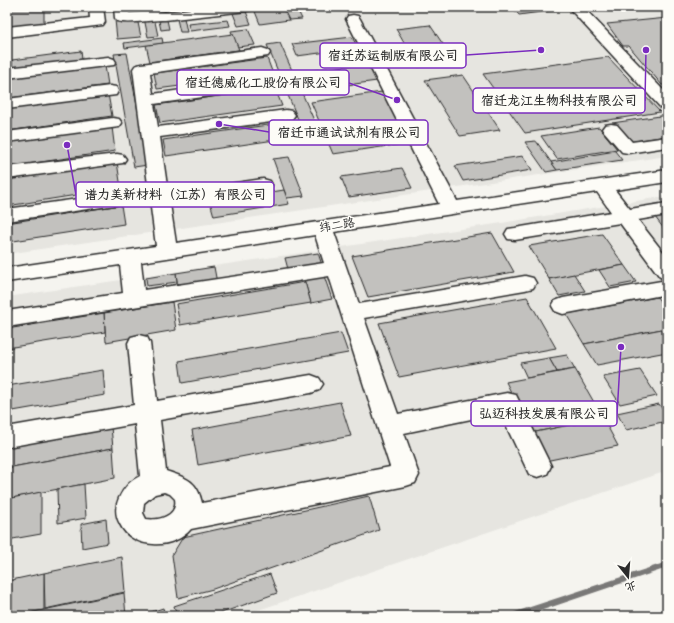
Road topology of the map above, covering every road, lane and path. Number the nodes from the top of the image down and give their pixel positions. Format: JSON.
{"nodes":[{"id":1,"x":96,"y":7,"type":"edge"},
{"id":2,"x":120,"y":7,"type":"edge"},
{"id":3,"x":246,"y":7,"type":"edge"},
{"id":4,"x":575,"y":7,"type":"edge"},
{"id":5,"x":178,"y":11,"type":"edge"},
{"id":6,"x":353,"y":19,"type":"dead end"},
{"id":7,"x":7,"y":32,"type":"edge"},
{"id":8,"x":262,"y":53,"type":"dead end"},
{"id":9,"x":108,"y":62,"type":"dead end"},
{"id":10,"x":7,"y":73,"type":"edge"},
{"id":11,"x":273,"y":82,"type":"dead end"},
{"id":12,"x":110,"y":91,"type":"dead end"},
{"id":13,"x":145,"y":100,"type":"junction"},
{"id":14,"x":7,"y":104,"type":"edge"},
{"id":15,"x":667,"y":104,"type":"edge"},
{"id":16,"x":286,"y":115,"type":"dead end"},
{"id":17,"x":113,"y":123,"type":"dead end"},
{"id":18,"x":611,"y":129,"type":"dead end"},
{"id":19,"x":150,"y":134,"type":"junction"},
{"id":20,"x":7,"y":137,"type":"edge"},
{"id":21,"x":667,"y":142,"type":"edge"},
{"id":22,"x":117,"y":159,"type":"dead end"},
{"id":23,"x":7,"y":173,"type":"edge"},
{"id":24,"x":667,"y":176,"type":"edge"},
{"id":25,"x":263,"y":184,"type":"dead end"},
{"id":26,"x":602,"y":186,"type":"junction"},
{"id":27,"x":128,"y":198,"type":"dead end"},
{"id":28,"x":160,"y":200,"type":"junction"},
{"id":29,"x":452,"y":208,"type":"junction"},
{"id":30,"x":667,"y":209,"type":"edge"},
{"id":31,"x":7,"y":215,"type":"edge"},
{"id":32,"x":625,"y":216,"type":"junction"},
{"id":33,"x":323,"y":228,"type":"junction"},
{"id":34,"x":515,"y":234,"type":"dead end"},
{"id":35,"x":167,"y":251,"type":"junction"},
{"id":36,"x":130,"y":257,"type":"junction"},
{"id":37,"x":336,"y":268,"type":"junction"},
{"id":38,"x":666,"y":273,"type":"edge"},
{"id":39,"x":7,"y":276,"type":"edge"},
{"id":40,"x":525,"y":283,"type":"dead end"},
{"id":41,"x":134,"y":299,"type":"junction"},
{"id":42,"x":563,"y":306,"type":"dead end"},
{"id":43,"x":351,"y":313,"type":"junction"},
{"id":44,"x":7,"y":319,"type":"edge"},
{"id":45,"x":139,"y":343,"type":"dead end"},
{"id":46,"x":311,"y":384,"type":"dead end"},
{"id":47,"x":146,"y":412,"type":"junction"},
{"id":48,"x":389,"y":426,"type":"junction"},
{"id":49,"x":7,"y":437,"type":"edge"},
{"id":50,"x":538,"y":466,"type":"dead end"},
{"id":51,"x":154,"y":482,"type":"junction"},
{"id":52,"x":185,"y":518,"type":"junction"}],
"edges":[{"from":1,"to":7,"type":"street"},
{"from":2,"to":5,"type":"street"},
{"from":3,"to":5,"type":"street"},
{"from":4,"to":15,"type":"street"},
{"from":6,"to":29,"type":"street"},
{"from":8,"to":13,"type":"street"},
{"from":9,"to":10,"type":"street"},
{"from":11,"to":13,"type":"street"},
{"from":12,"to":14,"type":"street"},
{"from":13,"to":19,"type":"street"},
{"from":16,"to":19,"type":"street"},
{"from":17,"to":20,"type":"street"},
{"from":18,"to":21,"type":"street"},
{"from":19,"to":28,"type":"street"},
{"from":22,"to":23,"type":"street"},
{"from":24,"to":26,"type":"street","name":"纬二路"},
{"from":25,"to":28,"type":"street"},
{"from":26,"to":29,"type":"street","name":"纬二路"},
{"from":26,"to":32,"type":"street"},
{"from":27,"to":31,"type":"street"},
{"from":28,"to":35,"type":"street"},
{"from":29,"to":33,"type":"street","name":"纬二路"},
{"from":30,"to":32,"type":"street"},
{"from":32,"to":34,"type":"street"},
{"from":32,"to":38,"type":"street"},
{"from":33,"to":35,"type":"street","name":"纬二路"},
{"from":33,"to":37,"type":"street"},
{"from":35,"to":36,"type":"street","name":"纬二路"},
{"from":36,"to":39,"type":"street","name":"纬二路"},
{"from":36,"to":41,"type":"street"},
{"from":37,"to":41,"type":"street"},
{"from":37,"to":43,"type":"street"},
{"from":38,"to":42,"type":"street"},
{"from":40,"to":43,"type":"street"},
{"from":41,"to":44,"type":"street"},
{"from":43,"to":48,"type":"street"},
{"from":45,"to":47,"type":"street"},
{"from":46,"to":47,"type":"street"},
{"from":47,"to":49,"type":"street"},
{"from":47,"to":51,"type":"street"},
{"from":48,"to":50,"type":"street"},
{"from":48,"to":52,"type":"street"},
{"from":51,"to":52,"type":"street"},
{"from":51,"to":52,"type":"street"}]}
